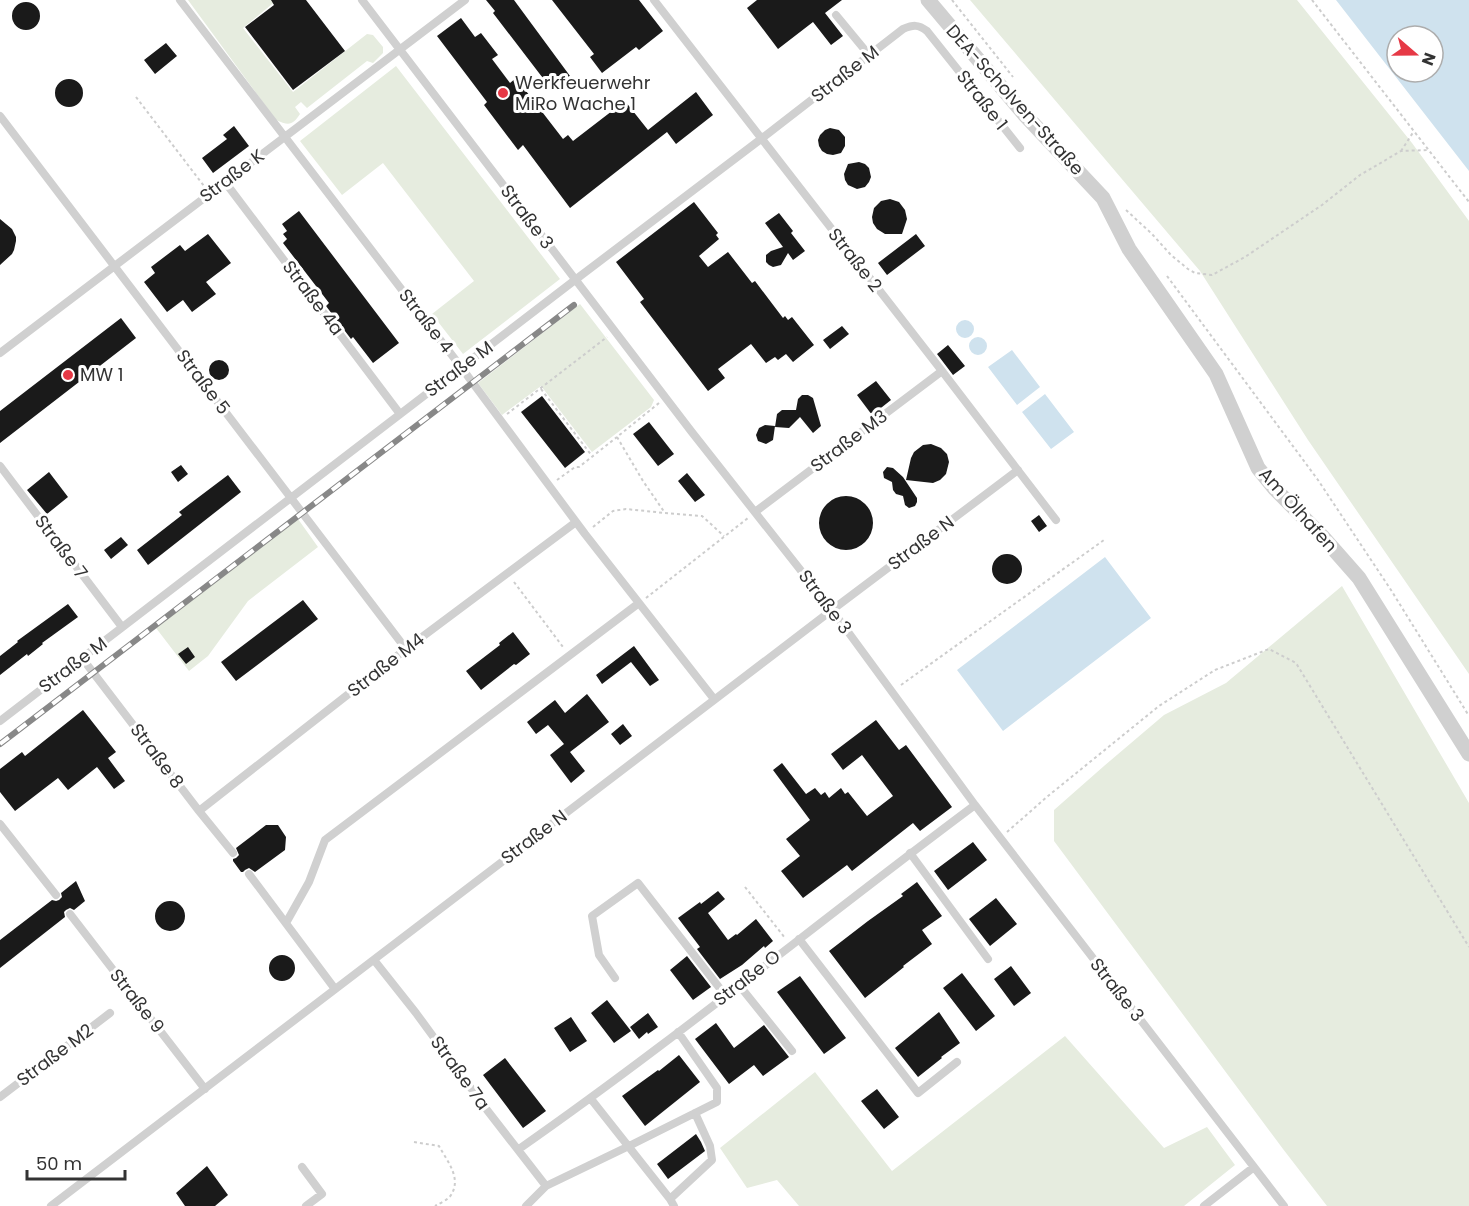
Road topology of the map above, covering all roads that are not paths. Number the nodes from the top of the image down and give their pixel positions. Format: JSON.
{"nodes":[{"id":1,"x":180,"y":0,"type":"edge"},
{"id":2,"x":362,"y":0,"type":"edge"},
{"id":3,"x":465,"y":0,"type":"edge"},
{"id":4,"x":654,"y":0,"type":"edge"},
{"id":5,"x":928,"y":0,"type":"edge"},
{"id":6,"x":836,"y":15,"type":"dead end"},
{"id":7,"x":921,"y":26,"type":"joint"},
{"id":8,"x":399,"y":49,"type":"junction"},
{"id":9,"x":869,"y":55,"type":"junction"},
{"id":10,"x":0,"y":116,"type":"edge"},
{"id":11,"x":284,"y":137,"type":"junction"},
{"id":12,"x":761,"y":139,"type":"junction"},
{"id":13,"x":1020,"y":148,"type":"dead end"},
{"id":14,"x":225,"y":182,"type":"junction"},
{"id":15,"x":1103,"y":198,"type":"joint"},
{"id":16,"x":115,"y":266,"type":"junction"},
{"id":17,"x":575,"y":280,"type":"junction"},
{"id":18,"x":0,"y":353,"type":"edge"},
{"id":19,"x":461,"y":367,"type":"junction"},
{"id":20,"x":942,"y":371,"type":"junction"},
{"id":21,"x":400,"y":414,"type":"junction"},
{"id":22,"x":0,"y":466,"type":"edge"},
{"id":23,"x":1018,"y":470,"type":"junction"},
{"id":24,"x":291,"y":498,"type":"junction"},
{"id":25,"x":755,"y":512,"type":"junction"},
{"id":26,"x":1056,"y":520,"type":"dead end"},
{"id":27,"x":576,"y":522,"type":"junction"},
{"id":28,"x":639,"y":603,"type":"junction"},
{"id":29,"x":832,"y":610,"type":"junction"},
{"id":30,"x":122,"y":627,"type":"junction"},
{"id":31,"x":406,"y":649,"type":"junction"},
{"id":32,"x":82,"y":658,"type":"junction"},
{"id":33,"x":714,"y":699,"type":"junction"},
{"id":34,"x":0,"y":720,"type":"edge"},
{"id":35,"x":1469,"y":754,"type":"edge"},
{"id":36,"x":975,"y":805,"type":"junction"},
{"id":37,"x":199,"y":811,"type":"junction"},
{"id":38,"x":0,"y":824,"type":"edge"},
{"id":39,"x":233,"y":853,"type":"dead end"},
{"id":40,"x":910,"y":853,"type":"junction"},
{"id":41,"x":249,"y":874,"type":"dead end"},
{"id":42,"x":56,"y":896,"type":"dead end"},
{"id":43,"x":70,"y":914,"type":"dead end"},
{"id":44,"x":286,"y":923,"type":"junction"},
{"id":45,"x":799,"y":939,"type":"junction"},
{"id":46,"x":988,"y":959,"type":"dead end"},
{"id":47,"x":374,"y":960,"type":"junction"},
{"id":48,"x":615,"y":978,"type":"dead end"},
{"id":49,"x":739,"y":985,"type":"junction"},
{"id":50,"x":335,"y":989,"type":"junction"},
{"id":51,"x":725,"y":995,"type":"junction"},
{"id":52,"x":110,"y":1013,"type":"dead end"},
{"id":53,"x":678,"y":1032,"type":"junction"},
{"id":54,"x":792,"y":1051,"type":"dead end"},
{"id":55,"x":957,"y":1062,"type":"dead end"},
{"id":56,"x":205,"y":1089,"type":"junction"},
{"id":57,"x":0,"y":1097,"type":"edge"},
{"id":58,"x":591,"y":1099,"type":"junction"},
{"id":59,"x":695,"y":1113,"type":"junction"},
{"id":60,"x":629,"y":1146,"type":"junction"},
{"id":61,"x":519,"y":1149,"type":"junction"},
{"id":62,"x":302,"y":1167,"type":"dead end"},
{"id":63,"x":1254,"y":1167,"type":"junction"},
{"id":64,"x":546,"y":1186,"type":"junction"},
{"id":65,"x":672,"y":1202,"type":"edge"},
{"id":66,"x":51,"y":1206,"type":"edge"},
{"id":67,"x":306,"y":1206,"type":"edge"},
{"id":68,"x":526,"y":1206,"type":"edge"},
{"id":69,"x":1204,"y":1206,"type":"edge"},
{"id":70,"x":1284,"y":1206,"type":"edge"}],
"edges":[{"from":1,"to":11,"type":"lane","name":"Straße 4"},
{"from":2,"to":8,"type":"lane","name":"Straße 3"},
{"from":3,"to":8,"type":"lane","name":"Straße K"},
{"from":4,"to":12,"type":"lane","name":"Straße 2"},
{"from":5,"to":15,"type":"street","name":"DEA-Scholven-Straße"},
{"from":6,"to":9,"type":"lane"},
{"from":7,"to":9,"type":"lane","name":"Straße M"},
{"from":7,"to":13,"type":"lane","name":"Straße 1"},
{"from":8,"to":11,"type":"lane","name":"Straße K"},
{"from":8,"to":17,"type":"lane","name":"Straße 3"},
{"from":9,"to":12,"type":"lane","name":"Straße M"},
{"from":10,"to":16,"type":"lane","name":"Straße 5"},
{"from":11,"to":14,"type":"lane","name":"Straße K"},
{"from":11,"to":19,"type":"lane","name":"Straße 4"},
{"from":12,"to":17,"type":"lane","name":"Straße M"},
{"from":12,"to":20,"type":"lane","name":"Straße 2"},
{"from":14,"to":16,"type":"lane","name":"Straße K"},
{"from":14,"to":21,"type":"lane","name":"Straße 4a"},
{"from":15,"to":35,"type":"street","name":"Am Ölhafen"},
{"from":16,"to":18,"type":"lane","name":"Straße K"},
{"from":16,"to":24,"type":"lane","name":"Straße 5"},
{"from":17,"to":19,"type":"lane","name":"Straße M"},
{"from":17,"to":25,"type":"lane","name":"Straße 3"},
{"from":19,"to":21,"type":"lane","name":"Straße M"},
{"from":19,"to":27,"type":"lane","name":"Straße 4"},
{"from":20,"to":23,"type":"lane","name":"Straße 2"},
{"from":20,"to":25,"type":"lane","name":"Straße M3"},
{"from":21,"to":24,"type":"lane","name":"Straße M"},
{"from":22,"to":30,"type":"lane","name":"Straße 7"},
{"from":23,"to":26,"type":"lane","name":"Straße 2"},
{"from":23,"to":29,"type":"lane","name":"Straße N"},
{"from":24,"to":30,"type":"lane","name":"Straße M"},
{"from":24,"to":31,"type":"lane","name":"Straße 5"},
{"from":25,"to":29,"type":"lane","name":"Straße 3"},
{"from":27,"to":28,"type":"lane","name":"Straße 4"},
{"from":27,"to":31,"type":"lane","name":"Straße M4"},
{"from":28,"to":33,"type":"lane","name":"Straße 4"},
{"from":28,"to":44,"type":"lane"},
{"from":29,"to":33,"type":"lane","name":"Straße N"},
{"from":29,"to":36,"type":"lane","name":"Straße 3"},
{"from":30,"to":32,"type":"lane","name":"Straße M"},
{"from":31,"to":37,"type":"lane","name":"Straße M4"},
{"from":32,"to":34,"type":"lane","name":"Straße M"},
{"from":32,"to":37,"type":"lane","name":"Straße 8"},
{"from":33,"to":47,"type":"lane","name":"Straße N"},
{"from":36,"to":40,"type":"lane","name":"Straße O"},
{"from":36,"to":63,"type":"lane","name":"Straße 3"},
{"from":37,"to":39,"type":"lane","name":"Straße 8"},
{"from":38,"to":42,"type":"lane"},
{"from":40,"to":45,"type":"lane","name":"Straße O"},
{"from":40,"to":46,"type":"lane"},
{"from":41,"to":44,"type":"lane"},
{"from":43,"to":56,"type":"lane","name":"Straße 9"},
{"from":44,"to":50,"type":"lane"},
{"from":45,"to":49,"type":"lane","name":"Straße O"},
{"from":45,"to":55,"type":"lane"},
{"from":47,"to":50,"type":"lane","name":"Straße N"},
{"from":47,"to":61,"type":"lane","name":"Straße 7a"},
{"from":48,"to":51,"type":"lane"},
{"from":49,"to":51,"type":"lane","name":"Straße O"},
{"from":49,"to":54,"type":"lane"},
{"from":50,"to":56,"type":"lane","name":"Straße N"},
{"from":51,"to":53,"type":"lane","name":"Straße O"},
{"from":52,"to":57,"type":"lane","name":"Straße M2"},
{"from":53,"to":58,"type":"lane","name":"Straße O"},
{"from":53,"to":59,"type":"lane"},
{"from":56,"to":66,"type":"lane","name":"Straße N"},
{"from":58,"to":60,"type":"lane"},
{"from":58,"to":61,"type":"lane","name":"Straße O"},
{"from":59,"to":60,"type":"lane"},
{"from":59,"to":65,"type":"lane"},
{"from":60,"to":64,"type":"lane"},
{"from":60,"to":65,"type":"lane"},
{"from":61,"to":64,"type":"lane","name":"Straße 7a"},
{"from":62,"to":67,"type":"lane"},
{"from":63,"to":69,"type":"lane"},
{"from":63,"to":70,"type":"lane","name":"Straße 3"},
{"from":64,"to":68,"type":"lane"}]}
